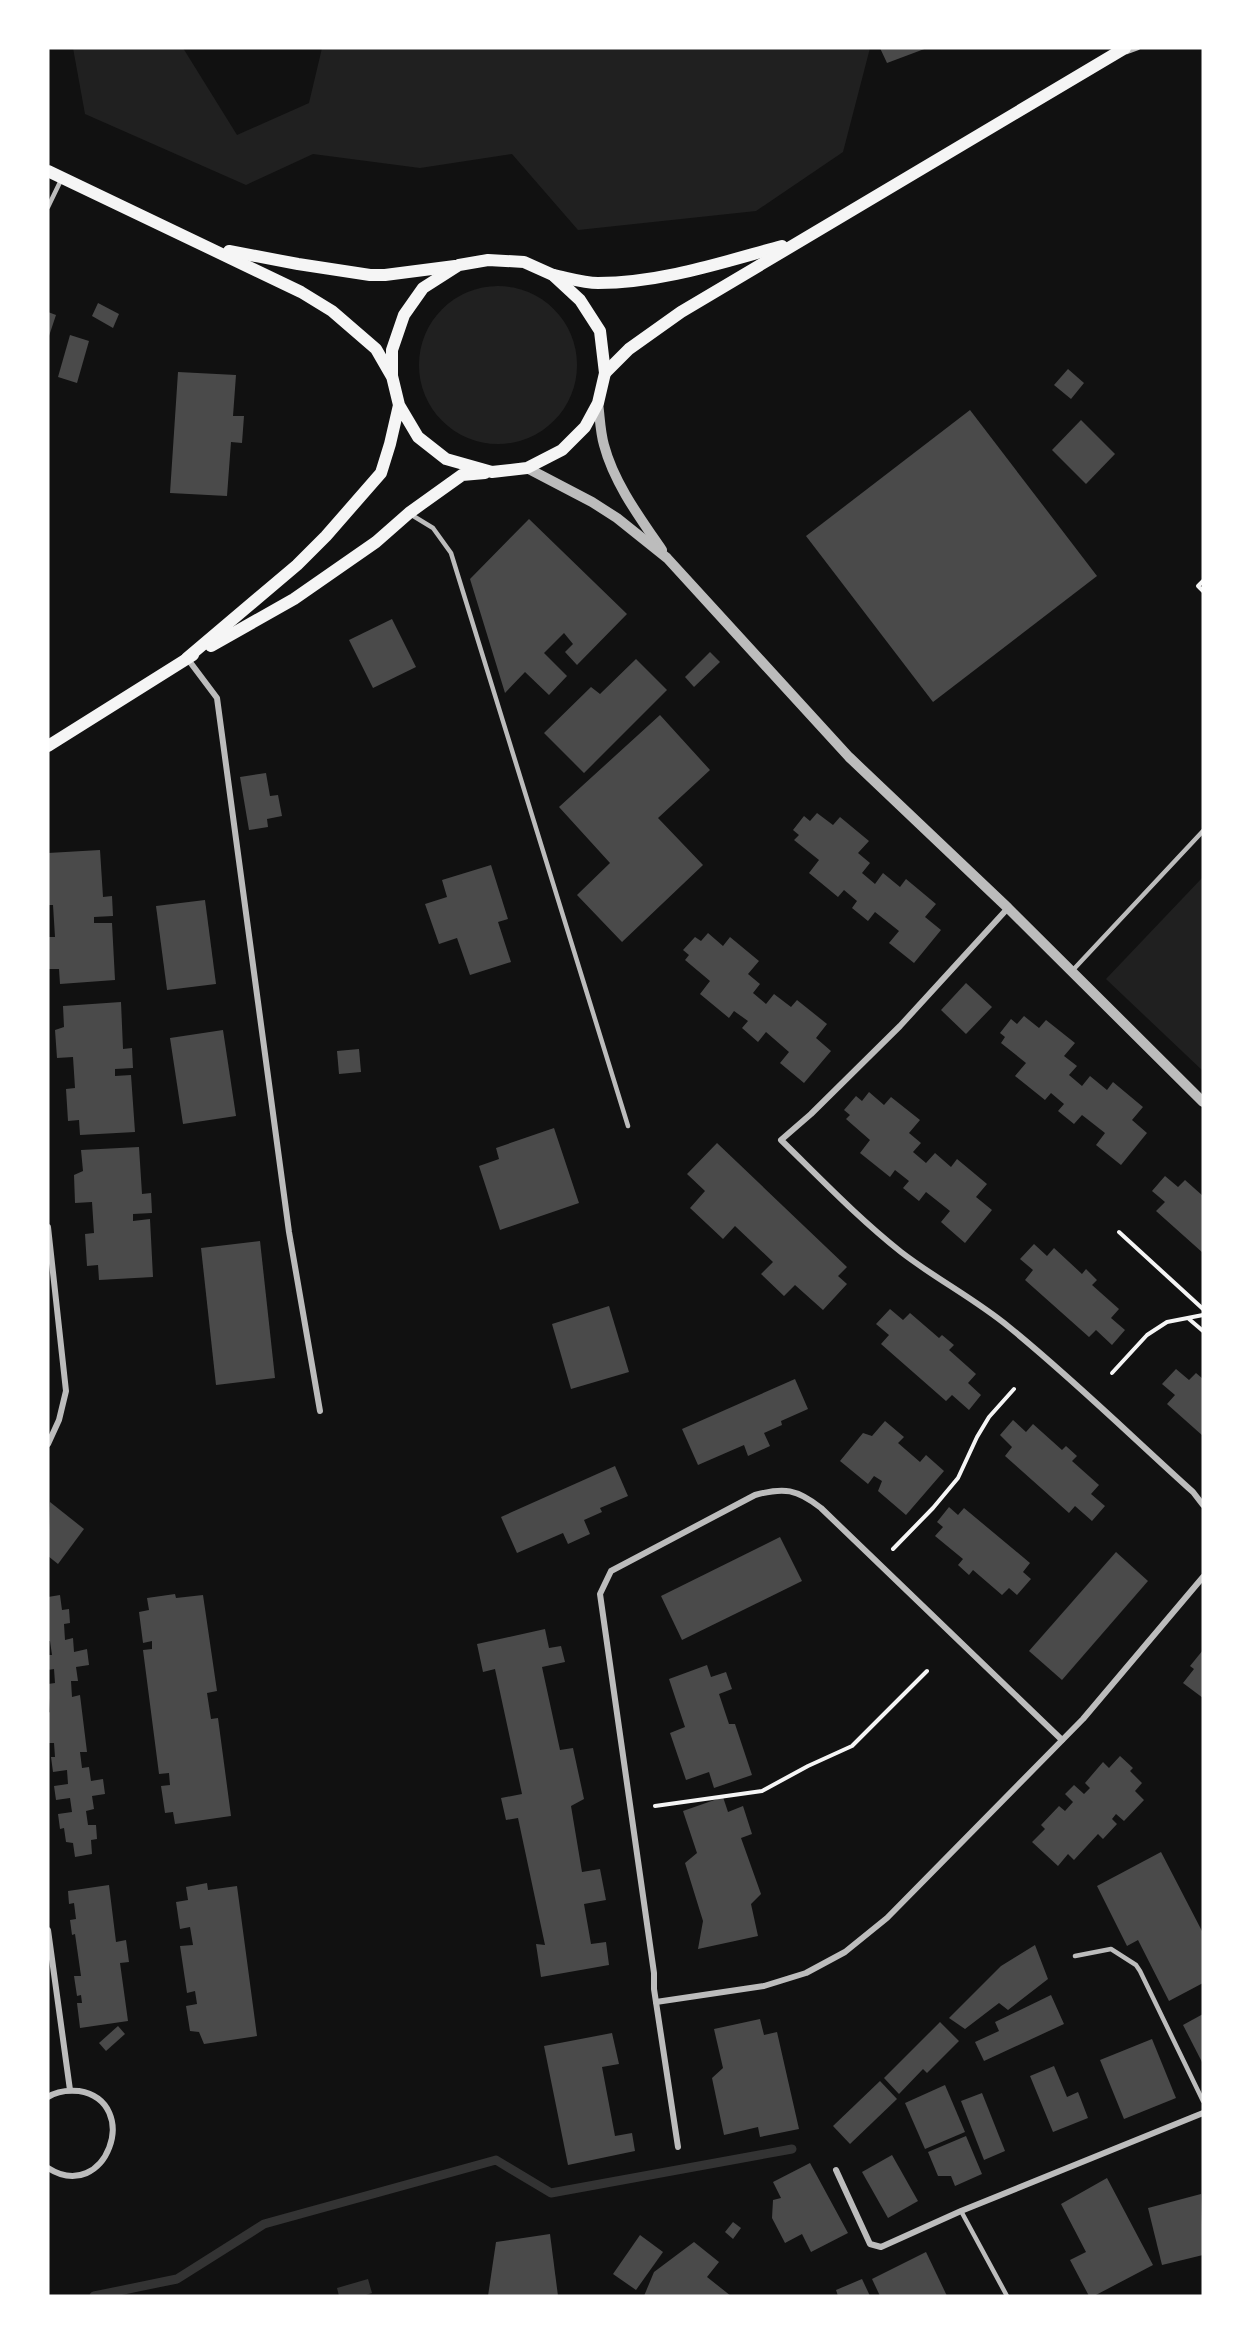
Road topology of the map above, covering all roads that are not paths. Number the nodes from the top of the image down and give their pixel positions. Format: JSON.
{"nodes":[{"id":1,"x":1125,"y":48,"type":"edge"},
{"id":2,"x":1138,"y":48,"type":"edge"},
{"id":3,"x":1107,"y":59,"type":"junction"},
{"id":4,"x":48,"y":171,"type":"edge"},
{"id":5,"x":62,"y":178,"type":"junction"},
{"id":6,"x":48,"y":207,"type":"edge"},
{"id":7,"x":795,"y":242,"type":"junction"},
{"id":8,"x":210,"y":247,"type":"junction"},
{"id":9,"x":459,"y":265,"type":"junction"},
{"id":10,"x":553,"y":275,"type":"junction"},
{"id":11,"x":605,"y":373,"type":"junction"},
{"id":12,"x":392,"y":376,"type":"junction"},
{"id":13,"x":598,"y":403,"type":"junction"},
{"id":14,"x":399,"y":405,"type":"junction"},
{"id":15,"x":527,"y":468,"type":"junction"},
{"id":16,"x":492,"y":472,"type":"junction"},
{"id":17,"x":409,"y":513,"type":"junction"},
{"id":18,"x":667,"y":558,"type":"junction"},
{"id":19,"x":187,"y":658,"type":"junction"},
{"id":20,"x":48,"y":746,"type":"edge"},
{"id":21,"x":1203,"y":831,"type":"edge"},
{"id":22,"x":1008,"y":908,"type":"junction"},
{"id":23,"x":1072,"y":971,"type":"junction"},
{"id":24,"x":1203,"y":1102,"type":"edge"},
{"id":25,"x":628,"y":1126,"type":"dead end"},
{"id":26,"x":48,"y":1227,"type":"edge"},
{"id":27,"x":320,"y":1411,"type":"dead end"},
{"id":28,"x":48,"y":1444,"type":"edge"},
{"id":29,"x":1203,"y":1505,"type":"edge"},
{"id":30,"x":1203,"y":1577,"type":"edge"},
{"id":31,"x":1062,"y":1740,"type":"junction"},
{"id":32,"x":48,"y":1930,"type":"edge"},
{"id":33,"x":1075,"y":1956,"type":"dead end"},
{"id":34,"x":656,"y":2002,"type":"junction"},
{"id":35,"x":70,"y":2090,"type":"junction"},
{"id":36,"x":48,"y":2097,"type":"edge"},
{"id":37,"x":1203,"y":2101,"type":"edge"},
{"id":38,"x":1203,"y":2113,"type":"edge"},
{"id":39,"x":678,"y":2146,"type":"dead end"},
{"id":40,"x":48,"y":2168,"type":"edge"},
{"id":41,"x":836,"y":2170,"type":"dead end"},
{"id":42,"x":961,"y":2211,"type":"junction"},
{"id":43,"x":1007,"y":2296,"type":"edge"}],
"edges":[{"from":1,"to":3,"type":"main road"},
{"from":2,"to":3,"type":"lane"},
{"from":3,"to":7,"type":"main road"},
{"from":4,"to":5,"type":"main road"},
{"from":5,"to":6,"type":"lane"},
{"from":5,"to":8,"type":"main road"},
{"from":7,"to":10,"type":"main road"},
{"from":7,"to":11,"type":"main road"},
{"from":8,"to":9,"type":"main road"},
{"from":8,"to":12,"type":"main road"},
{"from":9,"to":10,"type":"main road"},
{"from":9,"to":12,"type":"main road"},
{"from":10,"to":11,"type":"main road"},
{"from":11,"to":13,"type":"main road"},
{"from":12,"to":14,"type":"main road"},
{"from":13,"to":15,"type":"main road"},
{"from":13,"to":18,"type":"street"},
{"from":14,"to":16,"type":"main road"},
{"from":14,"to":19,"type":"main road"},
{"from":15,"to":16,"type":"main road"},
{"from":15,"to":18,"type":"street"},
{"from":16,"to":17,"type":"main road"},
{"from":17,"to":19,"type":"main road"},
{"from":17,"to":25,"type":"lane"},
{"from":18,"to":22,"type":"street"},
{"from":19,"to":20,"type":"main road"},
{"from":19,"to":27,"type":"street"},
{"from":21,"to":23,"type":"lane"},
{"from":22,"to":23,"type":"street"},
{"from":22,"to":29,"type":"street"},
{"from":23,"to":24,"type":"street"},
{"from":26,"to":28,"type":"street"},
{"from":30,"to":31,"type":"street"},
{"from":31,"to":34,"type":"street"},
{"from":31,"to":34,"type":"street"},
{"from":32,"to":35,"type":"street"},
{"from":33,"to":37,"type":"lane"},
{"from":34,"to":39,"type":"street"},
{"from":35,"to":36,"type":"street"},
{"from":35,"to":40,"type":"street"},
{"from":38,"to":42,"type":"street"},
{"from":41,"to":42,"type":"street"},
{"from":42,"to":43,"type":"lane"}]}
